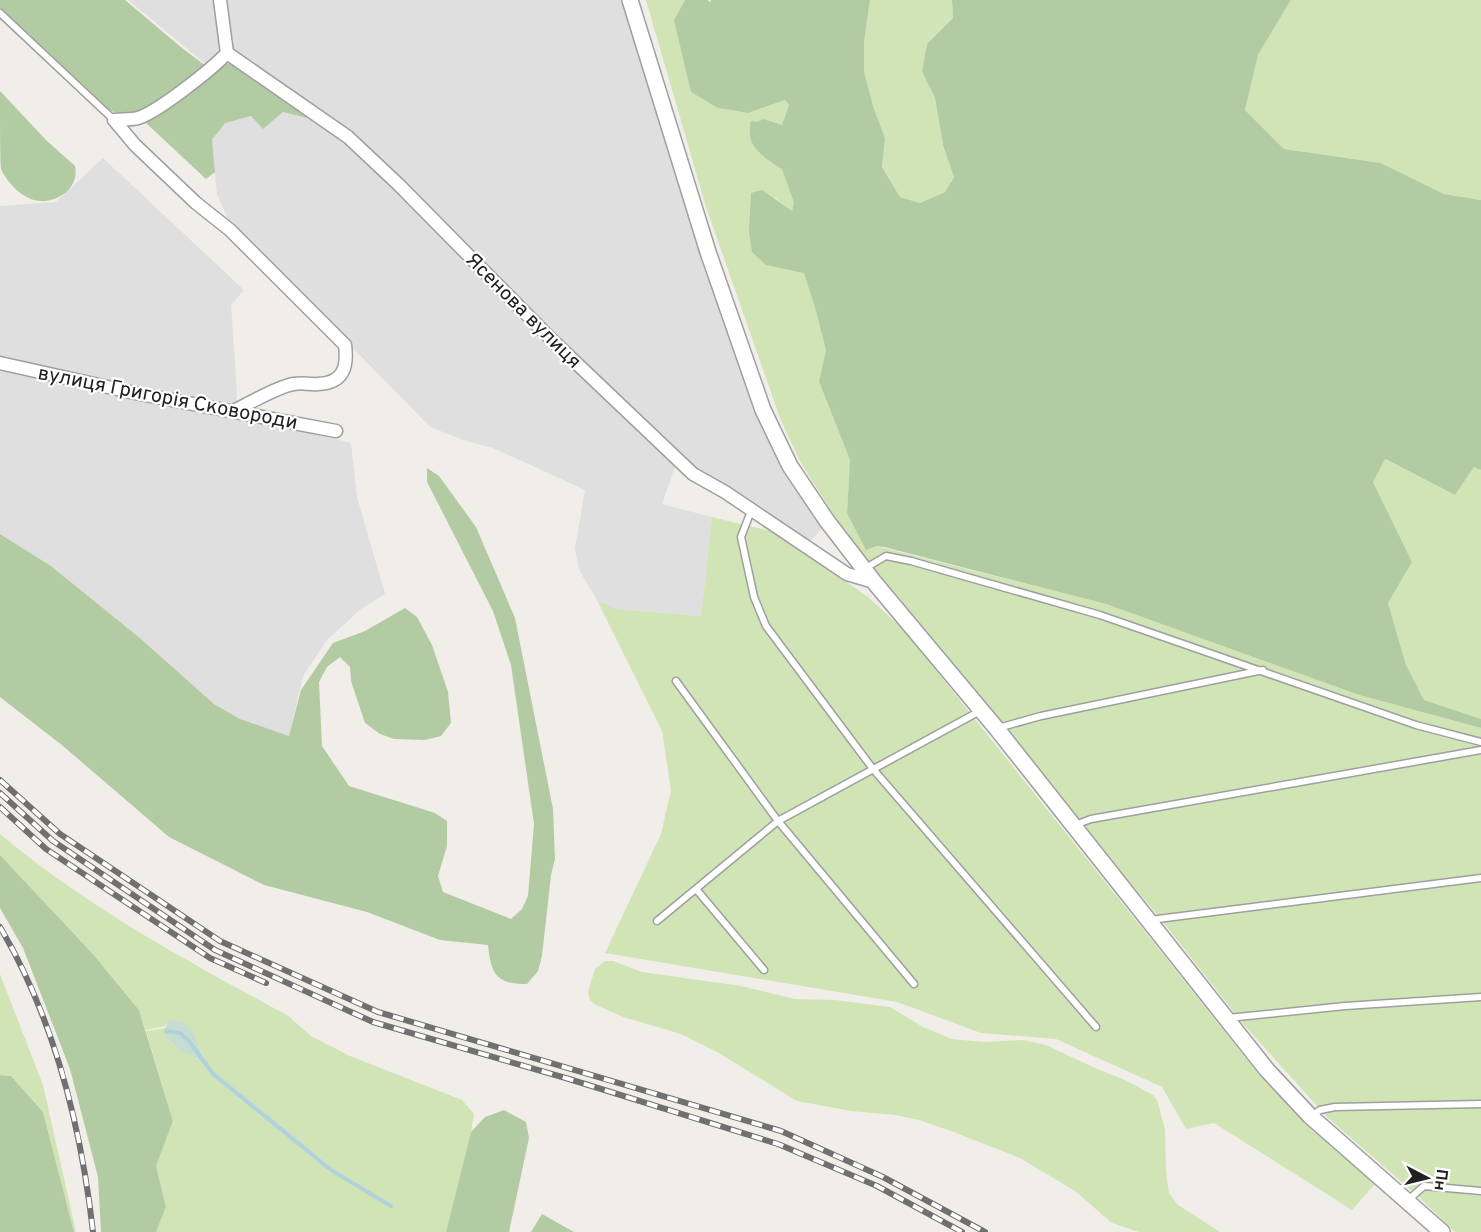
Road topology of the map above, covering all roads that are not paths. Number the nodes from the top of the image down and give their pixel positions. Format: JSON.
{"nodes":[{"id":1,"x":220,"y":0,"type":"edge"},
{"id":2,"x":630,"y":0,"type":"edge"},
{"id":3,"x":0,"y":13,"type":"edge"},
{"id":4,"x":227,"y":53,"type":"junction"},
{"id":5,"x":114,"y":120,"type":"junction"},
{"id":6,"x":0,"y":363,"type":"edge"},
{"id":7,"x":234,"y":411,"type":"junction"},
{"id":8,"x":336,"y":431,"type":"dead end"},
{"id":9,"x":751,"y":511,"type":"junction"},
{"id":10,"x":864,"y":569,"type":"junction"},
{"id":11,"x":874,"y":582,"type":"junction"},
{"id":12,"x":1264,"y":670,"type":"junction"},
{"id":13,"x":676,"y":681,"type":"dead end"},
{"id":14,"x":981,"y":711,"type":"junction"},
{"id":15,"x":997,"y":729,"type":"junction"},
{"id":16,"x":1481,"y":742,"type":"edge"},
{"id":17,"x":1481,"y":750,"type":"edge"},
{"id":18,"x":873,"y":769,"type":"junction"},
{"id":19,"x":778,"y":821,"type":"junction"},
{"id":20,"x":1072,"y":826,"type":"junction"},
{"id":21,"x":1481,"y":878,"type":"edge"},
{"id":22,"x":696,"y":889,"type":"junction"},
{"id":23,"x":1149,"y":920,"type":"junction"},
{"id":24,"x":657,"y":921,"type":"dead end"},
{"id":25,"x":764,"y":970,"type":"dead end"},
{"id":26,"x":914,"y":984,"type":"dead end"},
{"id":27,"x":1481,"y":997,"type":"edge"},
{"id":28,"x":1224,"y":1018,"type":"junction"},
{"id":29,"x":1096,"y":1027,"type":"dead end"},
{"id":30,"x":1481,"y":1104,"type":"edge"},
{"id":31,"x":1310,"y":1116,"type":"junction"},
{"id":32,"x":1481,"y":1191,"type":"edge"},
{"id":33,"x":1407,"y":1201,"type":"junction"},
{"id":34,"x":1442,"y":1232,"type":"edge"}],
"edges":[{"from":1,"to":4,"type":"street"},
{"from":2,"to":10,"type":"street"},
{"from":3,"to":5,"type":"lane"},
{"from":4,"to":5,"type":"street"},
{"from":4,"to":9,"type":"street","name":"Ясенова вулиця"},
{"from":5,"to":7,"type":"street"},
{"from":6,"to":7,"type":"street","name":"вулиця Григорія Сковороди"},
{"from":7,"to":8,"type":"street","name":"вулиця Григорія Сковороди"},
{"from":9,"to":11,"type":"street","name":"Ясенова вулиця"},
{"from":9,"to":18,"type":"lane"},
{"from":10,"to":11,"type":"street"},
{"from":10,"to":12,"type":"lane"},
{"from":11,"to":14,"type":"street"},
{"from":12,"to":15,"type":"lane"},
{"from":12,"to":16,"type":"lane"},
{"from":13,"to":19,"type":"lane"},
{"from":14,"to":15,"type":"street"},
{"from":14,"to":18,"type":"lane"},
{"from":15,"to":20,"type":"street"},
{"from":17,"to":20,"type":"lane"},
{"from":18,"to":19,"type":"lane"},
{"from":18,"to":29,"type":"lane"},
{"from":19,"to":22,"type":"lane"},
{"from":19,"to":26,"type":"lane"},
{"from":20,"to":23,"type":"street"},
{"from":21,"to":23,"type":"lane"},
{"from":22,"to":24,"type":"lane"},
{"from":22,"to":25,"type":"lane"},
{"from":23,"to":28,"type":"street"},
{"from":27,"to":28,"type":"lane"},
{"from":28,"to":31,"type":"street"},
{"from":30,"to":31,"type":"lane"},
{"from":31,"to":33,"type":"street"},
{"from":32,"to":33,"type":"lane"},
{"from":33,"to":34,"type":"street"}]}
